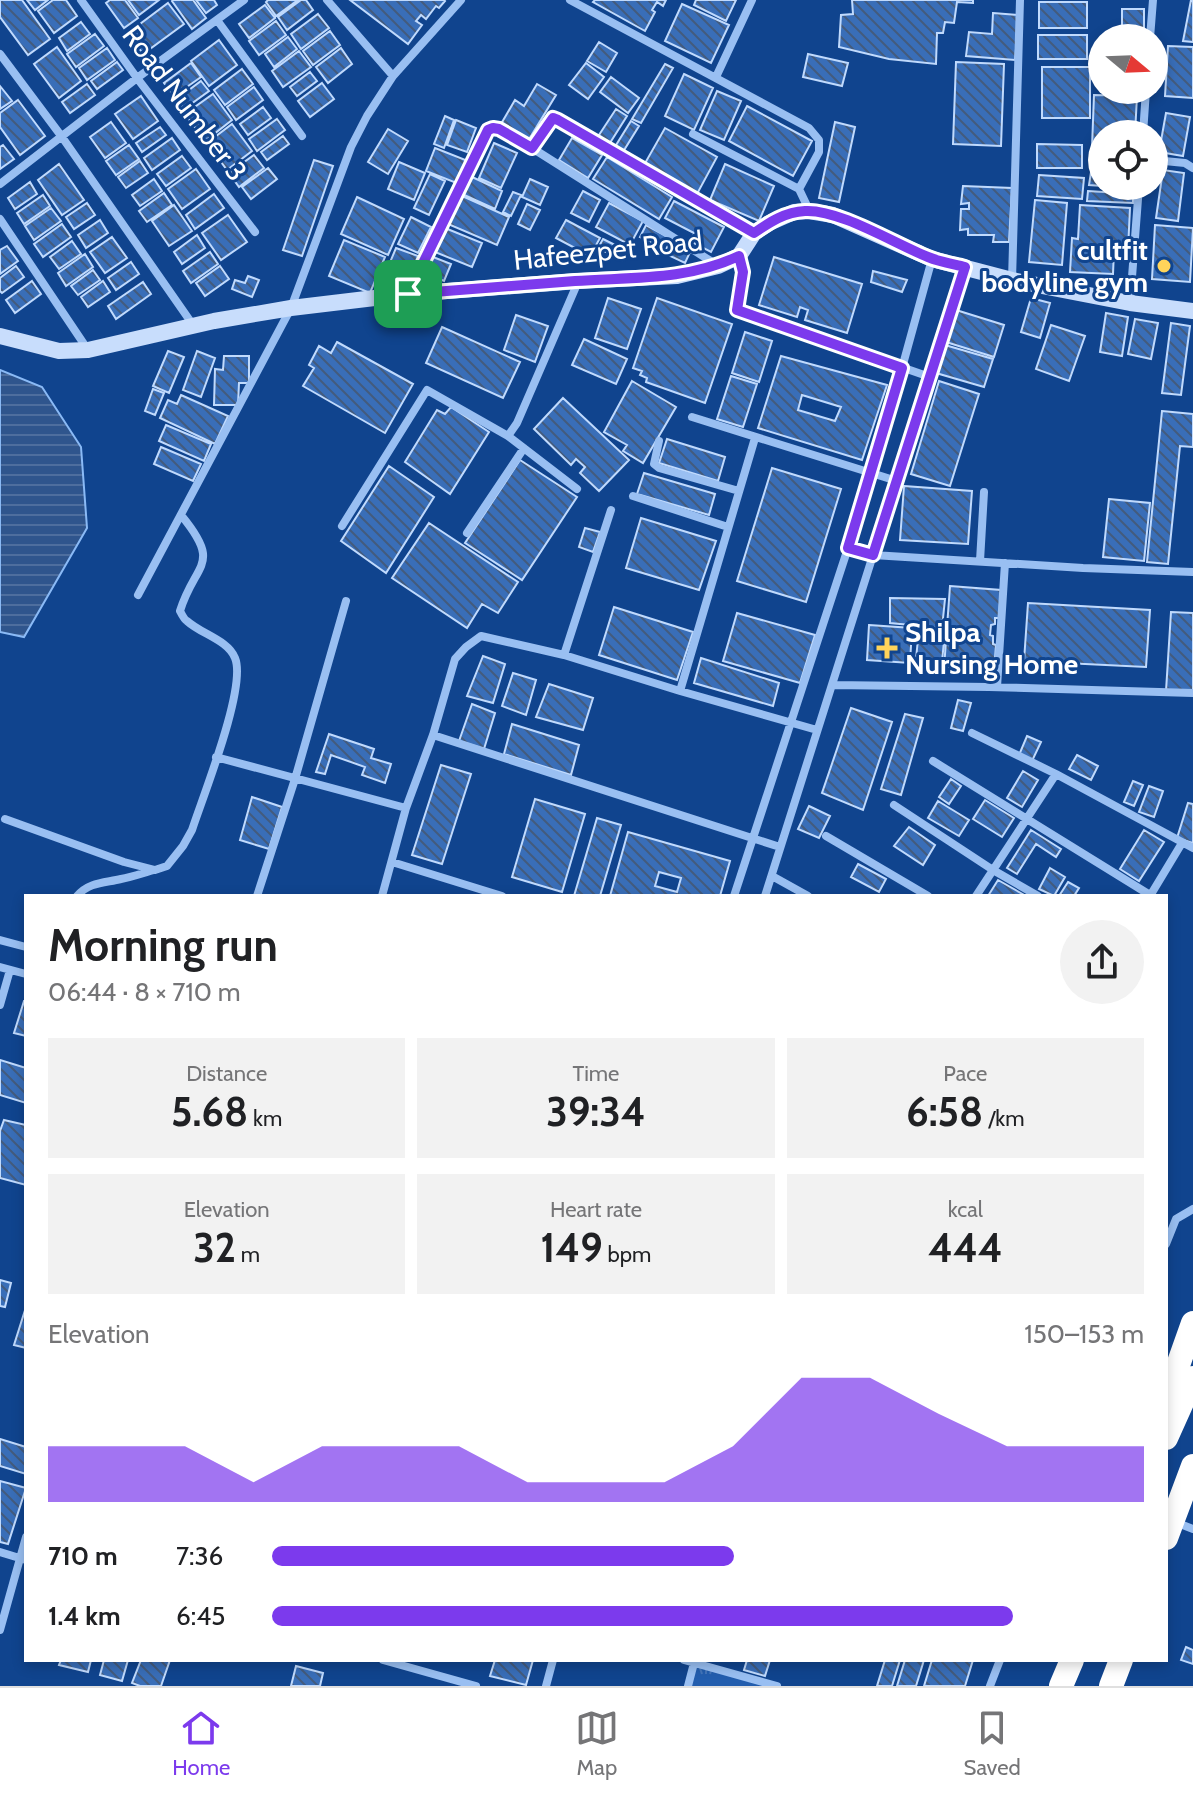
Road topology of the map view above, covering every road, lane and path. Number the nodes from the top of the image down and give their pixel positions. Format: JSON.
{"nodes":[{"id":1,"x":81,"y":0,"type":"edge"},
{"id":2,"x":244,"y":0,"type":"edge"},
{"id":3,"x":327,"y":0,"type":"edge"},
{"id":4,"x":461,"y":0,"type":"edge"},
{"id":5,"x":570,"y":0,"type":"edge"},
{"id":6,"x":752,"y":0,"type":"edge"},
{"id":7,"x":1020,"y":0,"type":"edge"},
{"id":8,"x":1153,"y":0,"type":"edge"},
{"id":9,"x":217,"y":20,"type":"junction"},
{"id":10,"x":1151,"y":24,"type":"edge"},
{"id":11,"x":0,"y":54,"type":"edge"},
{"id":12,"x":393,"y":76,"type":"junction"},
{"id":13,"x":716,"y":77,"type":"junction"},
{"id":14,"x":137,"y":78,"type":"junction"},
{"id":15,"x":693,"y":134,"type":"dead end"},
{"id":16,"x":302,"y":136,"type":"dead end"},
{"id":17,"x":62,"y":137,"type":"junction"},
{"id":18,"x":532,"y":148,"type":"junction"},
{"id":19,"x":1168,"y":161,"type":"edge"},
{"id":20,"x":1193,"y":168,"type":"edge"},
{"id":21,"x":0,"y":184,"type":"edge"},
{"id":22,"x":799,"y":189,"type":"junction"},
{"id":23,"x":1138,"y":200,"type":"edge"},
{"id":24,"x":809,"y":211,"type":"junction"},
{"id":25,"x":0,"y":219,"type":"edge"},
{"id":26,"x":255,"y":232,"type":"dead end"},
{"id":27,"x":754,"y":233,"type":"junction"},
{"id":28,"x":739,"y":256,"type":"junction"},
{"id":29,"x":932,"y":259,"type":"junction"},
{"id":30,"x":718,"y":266,"type":"junction"},
{"id":31,"x":965,"y":267,"type":"junction"},
{"id":32,"x":1012,"y":280,"type":"junction"},
{"id":33,"x":578,"y":281,"type":"junction"},
{"id":34,"x":408,"y":294,"type":"junction"},
{"id":35,"x":1130,"y":303,"type":"junction"},
{"id":36,"x":291,"y":308,"type":"junction"},
{"id":37,"x":1193,"y":311,"type":"edge"},
{"id":38,"x":193,"y":325,"type":"junction"},
{"id":39,"x":0,"y":336,"type":"edge"},
{"id":40,"x":88,"y":350,"type":"junction"},
{"id":41,"x":902,"y":368,"type":"junction"},
{"id":42,"x":930,"y":377,"type":"junction"},
{"id":43,"x":692,"y":417,"type":"dead end"},
{"id":44,"x":508,"y":436,"type":"junction"},
{"id":45,"x":755,"y":438,"type":"junction"},
{"id":46,"x":659,"y":441,"type":"dead end"},
{"id":47,"x":524,"y":448,"type":"junction"},
{"id":48,"x":869,"y":472,"type":"junction"},
{"id":49,"x":897,"y":481,"type":"junction"},
{"id":50,"x":577,"y":489,"type":"dead end"},
{"id":51,"x":739,"y":491,"type":"junction"},
{"id":52,"x":984,"y":492,"type":"dead end"},
{"id":53,"x":633,"y":496,"type":"dead end"},
{"id":54,"x":611,"y":510,"type":"dead end"},
{"id":55,"x":181,"y":515,"type":"junction"},
{"id":56,"x":342,"y":526,"type":"dead end"},
{"id":57,"x":728,"y":527,"type":"junction"},
{"id":58,"x":467,"y":533,"type":"dead end"},
{"id":59,"x":848,"y":548,"type":"junction"},
{"id":60,"x":873,"y":555,"type":"junction"},
{"id":61,"x":980,"y":561,"type":"junction"},
{"id":62,"x":1005,"y":563,"type":"junction"},
{"id":63,"x":1193,"y":572,"type":"edge"},
{"id":64,"x":138,"y":595,"type":"dead end"},
{"id":65,"x":346,"y":601,"type":"dead end"},
{"id":66,"x":564,"y":655,"type":"junction"},
{"id":67,"x":832,"y":685,"type":"junction"},
{"id":68,"x":997,"y":687,"type":"junction"},
{"id":69,"x":680,"y":691,"type":"junction"},
{"id":70,"x":1193,"y":693,"type":"edge"},
{"id":71,"x":790,"y":724,"type":"junction"},
{"id":72,"x":817,"y":730,"type":"junction"},
{"id":73,"x":972,"y":733,"type":"dead end"},
{"id":74,"x":433,"y":735,"type":"junction"},
{"id":75,"x":216,"y":757,"type":"junction"},
{"id":76,"x":933,"y":761,"type":"dead end"},
{"id":77,"x":1056,"y":774,"type":"junction"},
{"id":78,"x":295,"y":779,"type":"junction"},
{"id":79,"x":894,"y":805,"type":"dead end"},
{"id":80,"x":406,"y":808,"type":"junction"},
{"id":81,"x":1026,"y":818,"type":"junction"},
{"id":82,"x":5,"y":819,"type":"dead end"},
{"id":83,"x":826,"y":836,"type":"dead end"},
{"id":84,"x":752,"y":840,"type":"junction"},
{"id":85,"x":1182,"y":843,"type":"junction"},
{"id":86,"x":780,"y":847,"type":"junction"},
{"id":87,"x":1193,"y":848,"type":"edge"},
{"id":88,"x":392,"y":862,"type":"junction"},
{"id":89,"x":155,"y":870,"type":"junction"},
{"id":90,"x":993,"y":870,"type":"junction"},
{"id":91,"x":772,"y":876,"type":"junction"},
{"id":92,"x":78,"y":894,"type":"edge"},
{"id":93,"x":258,"y":894,"type":"edge"},
{"id":94,"x":383,"y":894,"type":"edge"},
{"id":95,"x":496,"y":894,"type":"edge"},
{"id":96,"x":735,"y":894,"type":"edge"},
{"id":97,"x":766,"y":894,"type":"edge"},
{"id":98,"x":804,"y":894,"type":"edge"},
{"id":99,"x":925,"y":894,"type":"edge"},
{"id":100,"x":977,"y":894,"type":"edge"},
{"id":101,"x":1035,"y":894,"type":"edge"},
{"id":102,"x":1147,"y":894,"type":"edge"},
{"id":103,"x":1151,"y":894,"type":"edge"},
{"id":104,"x":0,"y":940,"type":"edge"},
{"id":105,"x":24,"y":946,"type":"edge"},
{"id":106,"x":5,"y":969,"type":"edge"},
{"id":107,"x":0,"y":1005,"type":"edge"},
{"id":108,"x":1193,"y":1209,"type":"edge"},
{"id":109,"x":1168,"y":1239,"type":"edge"},
{"id":110,"x":1193,"y":1323,"type":"edge"},
{"id":111,"x":1193,"y":1378,"type":"edge"},
{"id":112,"x":1168,"y":1393,"type":"edge"},
{"id":113,"x":1168,"y":1434,"type":"edge"},
{"id":114,"x":1193,"y":1466,"type":"edge"},
{"id":115,"x":1177,"y":1529,"type":"edge"},
{"id":116,"x":0,"y":1552,"type":"edge"},
{"id":117,"x":23,"y":1559,"type":"edge"},
{"id":118,"x":0,"y":1630,"type":"edge"},
{"id":119,"x":552,"y":1662,"type":"edge"},
{"id":120,"x":691,"y":1662,"type":"edge"},
{"id":121,"x":999,"y":1662,"type":"edge"},
{"id":122,"x":1071,"y":1662,"type":"edge"},
{"id":123,"x":1120,"y":1662,"type":"edge"},
{"id":124,"x":694,"y":1663,"type":"junction"},
{"id":125,"x":409,"y":1664,"type":"edge"},
{"id":126,"x":476,"y":1686,"type":"edge"},
{"id":127,"x":546,"y":1686,"type":"edge"},
{"id":128,"x":688,"y":1686,"type":"edge"},
{"id":129,"x":776,"y":1686,"type":"edge"},
{"id":130,"x":990,"y":1686,"type":"edge"},
{"id":131,"x":1061,"y":1686,"type":"edge"},
{"id":132,"x":1111,"y":1686,"type":"edge"}],
"edges":[{"from":1,"to":14,"type":"street","name":"Road Number 3"},
{"from":2,"to":9,"type":"street"},
{"from":3,"to":12,"type":"street"},
{"from":4,"to":12,"type":"street"},
{"from":5,"to":13,"type":"street"},
{"from":6,"to":13,"type":"street"},
{"from":7,"to":32,"type":"street"},
{"from":8,"to":10,"type":"street"},
{"from":9,"to":14,"type":"street"},
{"from":9,"to":16,"type":"street"},
{"from":11,"to":17,"type":"street"},
{"from":12,"to":36,"type":"street"},
{"from":13,"to":22,"type":"street"},
{"from":14,"to":17,"type":"street"},
{"from":14,"to":26,"type":"street","name":"Road Number 3"},
{"from":15,"to":22,"type":"street"},
{"from":17,"to":21,"type":"street"},
{"from":17,"to":38,"type":"street"},
{"from":18,"to":27,"type":"street"},
{"from":18,"to":30,"type":"street"},
{"from":18,"to":34,"type":"street"},
{"from":19,"to":20,"type":"street"},
{"from":22,"to":24,"type":"street"},
{"from":23,"to":35,"type":"street"},
{"from":24,"to":27,"type":"street","name":"Hafeezpet Road"},
{"from":24,"to":29,"type":"street"},
{"from":25,"to":40,"type":"street"},
{"from":27,"to":28,"type":"street","name":"Hafeezpet Road"},
{"from":28,"to":30,"type":"street","name":"Hafeezpet Road"},
{"from":28,"to":41,"type":"street"},
{"from":29,"to":31,"type":"street"},
{"from":29,"to":41,"type":"street"},
{"from":30,"to":33,"type":"street","name":"Hafeezpet Road"},
{"from":31,"to":32,"type":"street"},
{"from":31,"to":42,"type":"street"},
{"from":32,"to":35,"type":"street"},
{"from":33,"to":34,"type":"street","name":"Hafeezpet Road"},
{"from":33,"to":44,"type":"street"},
{"from":34,"to":36,"type":"street","name":"Hafeezpet Road"},
{"from":35,"to":37,"type":"street"},
{"from":36,"to":38,"type":"street","name":"Hafeezpet Road"},
{"from":36,"to":55,"type":"street"},
{"from":38,"to":40,"type":"street","name":"Hafeezpet Road"},
{"from":39,"to":40,"type":"street","name":"Hafeezpet Road"},
{"from":41,"to":42,"type":"street"},
{"from":41,"to":48,"type":"street"},
{"from":42,"to":49,"type":"street"},
{"from":43,"to":45,"type":"street"},
{"from":44,"to":47,"type":"street"},
{"from":44,"to":56,"type":"street"},
{"from":45,"to":48,"type":"street"},
{"from":45,"to":51,"type":"street"},
{"from":46,"to":51,"type":"street"},
{"from":47,"to":50,"type":"street"},
{"from":47,"to":58,"type":"street"},
{"from":48,"to":49,"type":"street"},
{"from":48,"to":59,"type":"street"},
{"from":49,"to":60,"type":"street"},
{"from":51,"to":57,"type":"street"},
{"from":52,"to":61,"type":"street"},
{"from":53,"to":57,"type":"street"},
{"from":54,"to":66,"type":"street"},
{"from":55,"to":64,"type":"street"},
{"from":55,"to":75,"type":"street"},
{"from":57,"to":69,"type":"street"},
{"from":59,"to":60,"type":"street"},
{"from":59,"to":71,"type":"street"},
{"from":60,"to":61,"type":"street"},
{"from":60,"to":67,"type":"street"},
{"from":61,"to":62,"type":"street"},
{"from":62,"to":63,"type":"street"},
{"from":62,"to":68,"type":"street"},
{"from":65,"to":78,"type":"street"},
{"from":66,"to":69,"type":"street"},
{"from":66,"to":74,"type":"street"},
{"from":67,"to":68,"type":"street"},
{"from":67,"to":72,"type":"street"},
{"from":68,"to":70,"type":"street"},
{"from":69,"to":71,"type":"street"},
{"from":71,"to":72,"type":"street"},
{"from":71,"to":84,"type":"street"},
{"from":72,"to":86,"type":"street"},
{"from":73,"to":77,"type":"street"},
{"from":74,"to":80,"type":"street"},
{"from":74,"to":84,"type":"street"},
{"from":75,"to":78,"type":"street"},
{"from":75,"to":89,"type":"street"},
{"from":76,"to":81,"type":"street"},
{"from":77,"to":81,"type":"street"},
{"from":77,"to":85,"type":"street"},
{"from":78,"to":80,"type":"street"},
{"from":78,"to":93,"type":"street"},
{"from":79,"to":90,"type":"street"},
{"from":80,"to":88,"type":"street"},
{"from":81,"to":90,"type":"street"},
{"from":81,"to":102,"type":"street"},
{"from":82,"to":89,"type":"street"},
{"from":83,"to":99,"type":"street"},
{"from":84,"to":86,"type":"street"},
{"from":84,"to":96,"type":"street"},
{"from":85,"to":87,"type":"street"},
{"from":85,"to":103,"type":"street"},
{"from":86,"to":91,"type":"street"},
{"from":88,"to":94,"type":"street"},
{"from":88,"to":95,"type":"street"},
{"from":89,"to":92,"type":"street"},
{"from":90,"to":100,"type":"street"},
{"from":90,"to":101,"type":"street"},
{"from":91,"to":97,"type":"street"},
{"from":91,"to":98,"type":"street"},
{"from":104,"to":105,"type":"street"},
{"from":106,"to":107,"type":"street"},
{"from":108,"to":109,"type":"street"},
{"from":110,"to":112,"type":"highway"},
{"from":111,"to":113,"type":"highway"},
{"from":114,"to":115,"type":"highway"},
{"from":116,"to":117,"type":"street"},
{"from":117,"to":118,"type":"street"},
{"from":119,"to":127,"type":"street"},
{"from":120,"to":124,"type":"street"},
{"from":121,"to":130,"type":"street"},
{"from":122,"to":131,"type":"highway"},
{"from":123,"to":132,"type":"highway"},
{"from":124,"to":128,"type":"street"},
{"from":124,"to":129,"type":"street"},
{"from":125,"to":126,"type":"street"}]}
